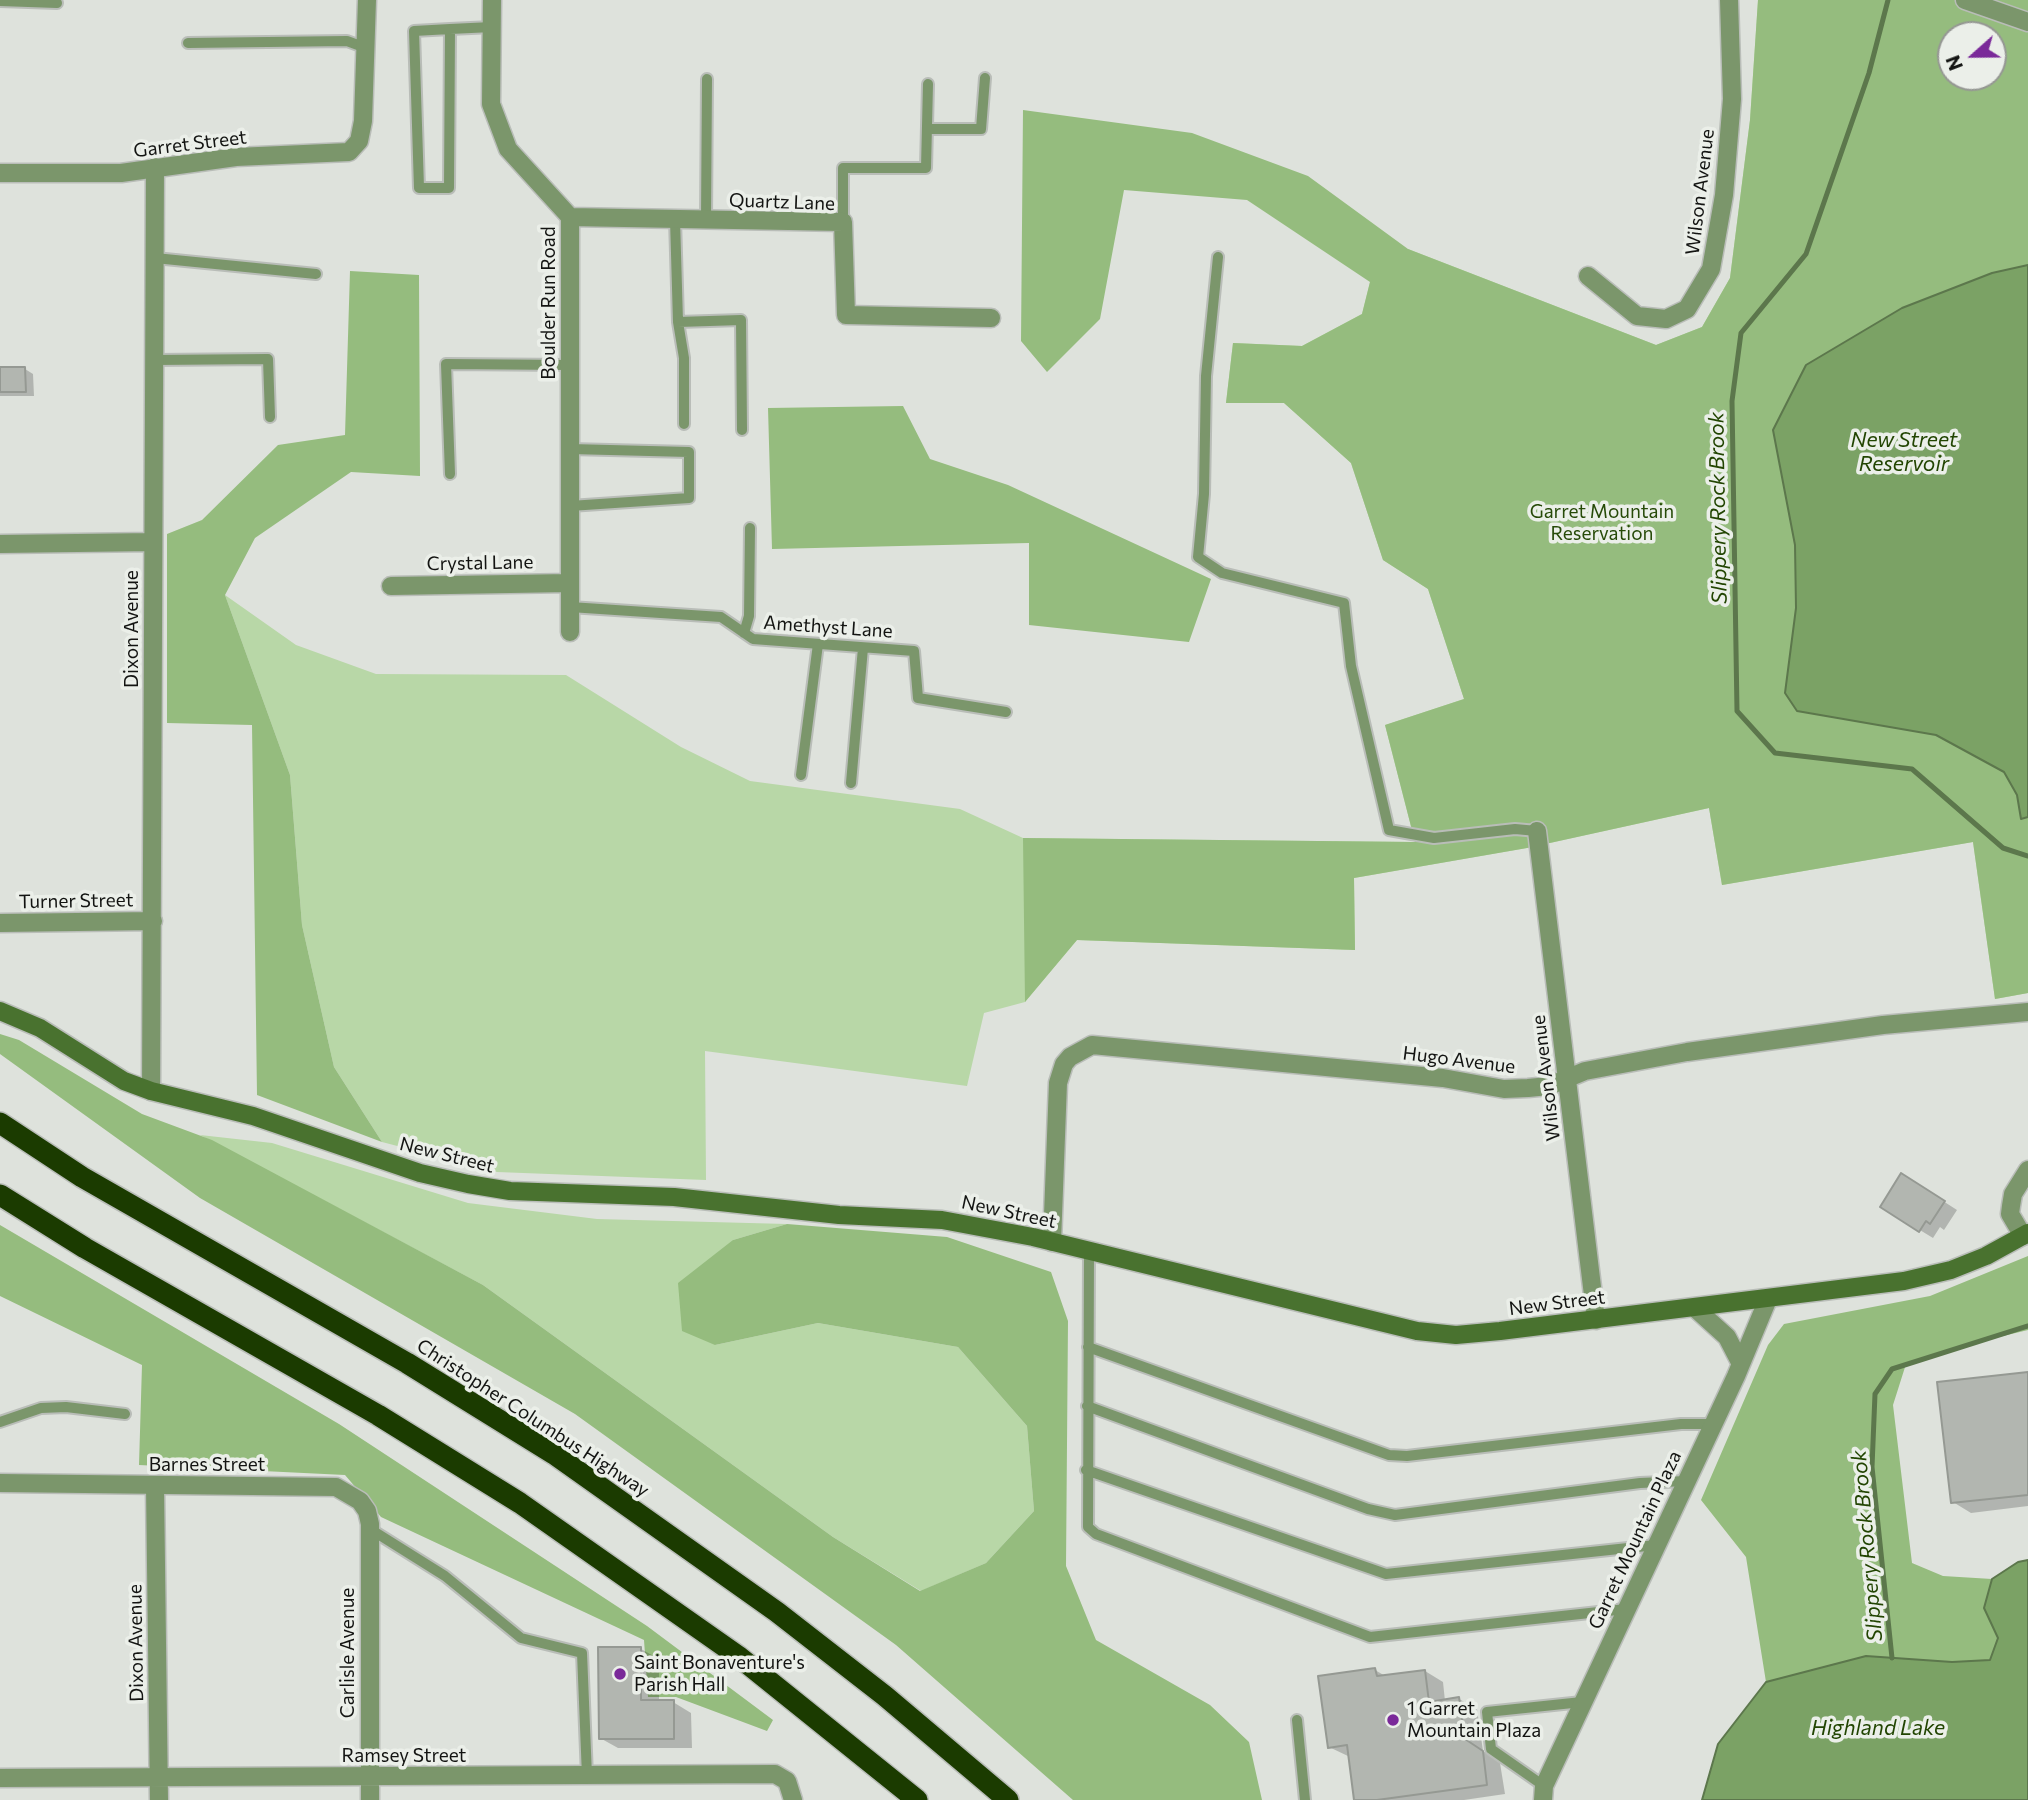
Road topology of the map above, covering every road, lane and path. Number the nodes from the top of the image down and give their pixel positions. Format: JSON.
{"nodes":[{"id":1,"x":368,"y":0,"type":"edge"},
{"id":2,"x":492,"y":0,"type":"edge"},
{"id":3,"x":1729,"y":0,"type":"edge"},
{"id":4,"x":1965,"y":0,"type":"edge"},
{"id":5,"x":0,"y":1,"type":"edge"},
{"id":6,"x":57,"y":3,"type":"dead end"},
{"id":7,"x":2028,"y":22,"type":"edge"},
{"id":8,"x":492,"y":27,"type":"junction"},
{"id":9,"x":450,"y":29,"type":"junction"},
{"id":10,"x":188,"y":43,"type":"dead end"},
{"id":11,"x":366,"y":48,"type":"junction"},
{"id":12,"x":707,"y":79,"type":"dead end"},
{"id":13,"x":985,"y":79,"type":"dead end"},
{"id":14,"x":928,"y":84,"type":"dead end"},
{"id":15,"x":926,"y":129,"type":"junction"},
{"id":16,"x":155,"y":167,"type":"junction"},
{"id":17,"x":0,"y":173,"type":"edge"},
{"id":18,"x":570,"y":218,"type":"junction"},
{"id":19,"x":675,"y":219,"type":"junction"},
{"id":20,"x":706,"y":220,"type":"junction"},
{"id":21,"x":843,"y":222,"type":"junction"},
{"id":22,"x":1218,"y":257,"type":"dead end"},
{"id":23,"x":155,"y":258,"type":"junction"},
{"id":24,"x":316,"y":274,"type":"dead end"},
{"id":25,"x":1588,"y":276,"type":"dead end"},
{"id":26,"x":991,"y":318,"type":"dead end"},
{"id":27,"x":678,"y":322,"type":"junction"},
{"id":28,"x":154,"y":360,"type":"junction"},
{"id":29,"x":570,"y":365,"type":"junction"},
{"id":30,"x":270,"y":417,"type":"dead end"},
{"id":31,"x":684,"y":424,"type":"dead end"},
{"id":32,"x":742,"y":430,"type":"dead end"},
{"id":33,"x":570,"y":449,"type":"junction"},
{"id":34,"x":450,"y":474,"type":"dead end"},
{"id":35,"x":570,"y":506,"type":"junction"},
{"id":36,"x":750,"y":528,"type":"dead end"},
{"id":37,"x":153,"y":542,"type":"junction"},
{"id":38,"x":0,"y":544,"type":"edge"},
{"id":39,"x":569,"y":583,"type":"junction"},
{"id":40,"x":391,"y":586,"type":"dead end"},
{"id":41,"x":570,"y":607,"type":"junction"},
{"id":42,"x":570,"y":632,"type":"dead end"},
{"id":43,"x":744,"y":633,"type":"junction"},
{"id":44,"x":818,"y":644,"type":"junction"},
{"id":45,"x":863,"y":648,"type":"junction"},
{"id":46,"x":1006,"y":712,"type":"dead end"},
{"id":47,"x":801,"y":775,"type":"dead end"},
{"id":48,"x":850,"y":783,"type":"dead end"},
{"id":49,"x":1537,"y":831,"type":"joint"},
{"id":50,"x":153,"y":921,"type":"junction"},
{"id":51,"x":0,"y":923,"type":"edge"},
{"id":52,"x":0,"y":1012,"type":"edge"},
{"id":53,"x":2028,"y":1012,"type":"edge"},
{"id":54,"x":1567,"y":1079,"type":"junction"},
{"id":55,"x":150,"y":1091,"type":"junction"},
{"id":56,"x":0,"y":1123,"type":"edge"},
{"id":57,"x":2028,"y":1170,"type":"edge"},
{"id":58,"x":0,"y":1195,"type":"edge"},
{"id":59,"x":2025,"y":1235,"type":"edge"},
{"id":60,"x":1052,"y":1242,"type":"junction"},
{"id":61,"x":1089,"y":1251,"type":"junction"},
{"id":62,"x":1769,"y":1299,"type":"junction"},
{"id":63,"x":1695,"y":1308,"type":"junction"},
{"id":64,"x":1597,"y":1320,"type":"junction"},
{"id":65,"x":1088,"y":1347,"type":"junction"},
{"id":66,"x":1741,"y":1364,"type":"junction"},
{"id":67,"x":1087,"y":1406,"type":"junction"},
{"id":68,"x":125,"y":1414,"type":"dead end"},
{"id":69,"x":0,"y":1422,"type":"edge"},
{"id":70,"x":1713,"y":1424,"type":"junction"},
{"id":71,"x":1086,"y":1470,"type":"junction"},
{"id":72,"x":1686,"y":1481,"type":"junction"},
{"id":73,"x":0,"y":1483,"type":"edge"},
{"id":74,"x":155,"y":1486,"type":"junction"},
{"id":75,"x":370,"y":1529,"type":"junction"},
{"id":76,"x":1656,"y":1545,"type":"junction"},
{"id":77,"x":369,"y":1549,"type":"joint"},
{"id":78,"x":1626,"y":1609,"type":"junction"},
{"id":79,"x":1582,"y":1702,"type":"junction"},
{"id":80,"x":1297,"y":1720,"type":"dead end"},
{"id":81,"x":587,"y":1776,"type":"junction"},
{"id":82,"x":0,"y":1778,"type":"edge"},
{"id":83,"x":159,"y":1778,"type":"junction"},
{"id":84,"x":370,"y":1778,"type":"junction"},
{"id":85,"x":1543,"y":1793,"type":"edge"},
{"id":86,"x":159,"y":1800,"type":"edge"},
{"id":87,"x":370,"y":1800,"type":"edge"},
{"id":88,"x":793,"y":1800,"type":"edge"},
{"id":89,"x":917,"y":1800,"type":"edge"},
{"id":90,"x":1009,"y":1800,"type":"edge"},
{"id":91,"x":1306,"y":1800,"type":"edge"}],
"edges":[{"from":1,"to":11,"type":"street"},
{"from":2,"to":8,"type":"street","name":"Boulder Run Road"},
{"from":3,"to":25,"type":"street","name":"Wilson Avenue"},
{"from":4,"to":7,"type":"street"},
{"from":5,"to":6,"type":"lane"},
{"from":8,"to":9,"type":"lane"},
{"from":8,"to":18,"type":"street","name":"Boulder Run Road"},
{"from":9,"to":9,"type":"lane"},
{"from":10,"to":11,"type":"lane"},
{"from":11,"to":16,"type":"street","name":"Garret Street"},
{"from":12,"to":20,"type":"lane"},
{"from":13,"to":15,"type":"lane"},
{"from":14,"to":15,"type":"lane"},
{"from":15,"to":21,"type":"lane"},
{"from":16,"to":17,"type":"street","name":"Garret Street"},
{"from":16,"to":23,"type":"street","name":"Dixon Avenue"},
{"from":18,"to":19,"type":"street","name":"Quartz Lane"},
{"from":18,"to":29,"type":"street","name":"Boulder Run Road"},
{"from":19,"to":20,"type":"street","name":"Quartz Lane"},
{"from":19,"to":27,"type":"lane"},
{"from":20,"to":21,"type":"street","name":"Quartz Lane"},
{"from":21,"to":26,"type":"street","name":"Quartz Lane"},
{"from":22,"to":49,"type":"lane"},
{"from":23,"to":24,"type":"lane"},
{"from":23,"to":28,"type":"street","name":"Dixon Avenue"},
{"from":27,"to":31,"type":"lane"},
{"from":27,"to":32,"type":"lane"},
{"from":28,"to":30,"type":"lane"},
{"from":28,"to":37,"type":"street","name":"Dixon Avenue"},
{"from":29,"to":33,"type":"street","name":"Boulder Run Road"},
{"from":29,"to":34,"type":"lane"},
{"from":33,"to":35,"type":"street","name":"Boulder Run Road"},
{"from":33,"to":35,"type":"lane"},
{"from":35,"to":39,"type":"street","name":"Boulder Run Road"},
{"from":36,"to":43,"type":"lane"},
{"from":37,"to":38,"type":"street"},
{"from":37,"to":50,"type":"street","name":"Dixon Avenue"},
{"from":39,"to":40,"type":"street","name":"Crystal Lane"},
{"from":39,"to":41,"type":"street","name":"Boulder Run Road"},
{"from":41,"to":42,"type":"street","name":"Boulder Run Road"},
{"from":41,"to":43,"type":"lane","name":"Amethyst Lane"},
{"from":43,"to":44,"type":"lane","name":"Amethyst Lane"},
{"from":44,"to":45,"type":"lane","name":"Amethyst Lane"},
{"from":44,"to":47,"type":"lane"},
{"from":45,"to":46,"type":"lane","name":"Amethyst Lane"},
{"from":45,"to":48,"type":"lane"},
{"from":49,"to":54,"type":"street","name":"Wilson Avenue"},
{"from":50,"to":51,"type":"street","name":"Turner Street"},
{"from":50,"to":55,"type":"street","name":"Dixon Avenue"},
{"from":52,"to":55,"type":"street","name":"New Street"},
{"from":53,"to":54,"type":"street","name":"Hugo Avenue"},
{"from":54,"to":60,"type":"street","name":"Hugo Avenue"},
{"from":54,"to":64,"type":"street","name":"Wilson Avenue"},
{"from":55,"to":60,"type":"street","name":"New Street"},
{"from":56,"to":90,"type":"highway","name":"Christopher Columbus Highway"},
{"from":57,"to":59,"type":"street"},
{"from":58,"to":89,"type":"highway"},
{"from":59,"to":62,"type":"street","name":"New Street"},
{"from":60,"to":61,"type":"street","name":"New Street"},
{"from":61,"to":64,"type":"street","name":"New Street"},
{"from":61,"to":65,"type":"lane"},
{"from":62,"to":63,"type":"street","name":"New Street"},
{"from":62,"to":66,"type":"street","name":"Garret Mountain Plaza"},
{"from":63,"to":64,"type":"street","name":"New Street"},
{"from":63,"to":66,"type":"street"},
{"from":65,"to":67,"type":"lane"},
{"from":65,"to":70,"type":"lane"},
{"from":66,"to":70,"type":"street","name":"Garret Mountain Plaza"},
{"from":67,"to":71,"type":"lane"},
{"from":67,"to":72,"type":"lane"},
{"from":68,"to":69,"type":"lane"},
{"from":70,"to":72,"type":"street","name":"Garret Mountain Plaza"},
{"from":71,"to":76,"type":"lane"},
{"from":71,"to":78,"type":"lane"},
{"from":72,"to":76,"type":"street","name":"Garret Mountain Plaza"},
{"from":73,"to":74,"type":"street","name":"Barnes Street"},
{"from":74,"to":75,"type":"street","name":"Barnes Street"},
{"from":74,"to":83,"type":"street","name":"Dixon Avenue"},
{"from":75,"to":77,"type":"street","name":"Barnes Street"},
{"from":75,"to":81,"type":"lane"},
{"from":76,"to":78,"type":"street","name":"Garret Mountain Plaza"},
{"from":77,"to":84,"type":"street","name":"Carlisle Avenue"},
{"from":78,"to":79,"type":"street","name":"Garret Mountain Plaza"},
{"from":79,"to":85,"type":"street","name":"Garret Mountain Plaza"},
{"from":79,"to":85,"type":"lane"},
{"from":80,"to":91,"type":"lane"},
{"from":81,"to":84,"type":"street","name":"Ramsey Street"},
{"from":81,"to":88,"type":"street","name":"Ramsey Street"},
{"from":82,"to":83,"type":"street","name":"Ramsey Street"},
{"from":83,"to":84,"type":"street","name":"Ramsey Street"},
{"from":83,"to":86,"type":"street","name":"Dixon Avenue"},
{"from":84,"to":87,"type":"street","name":"Carlisle Avenue"}]}
